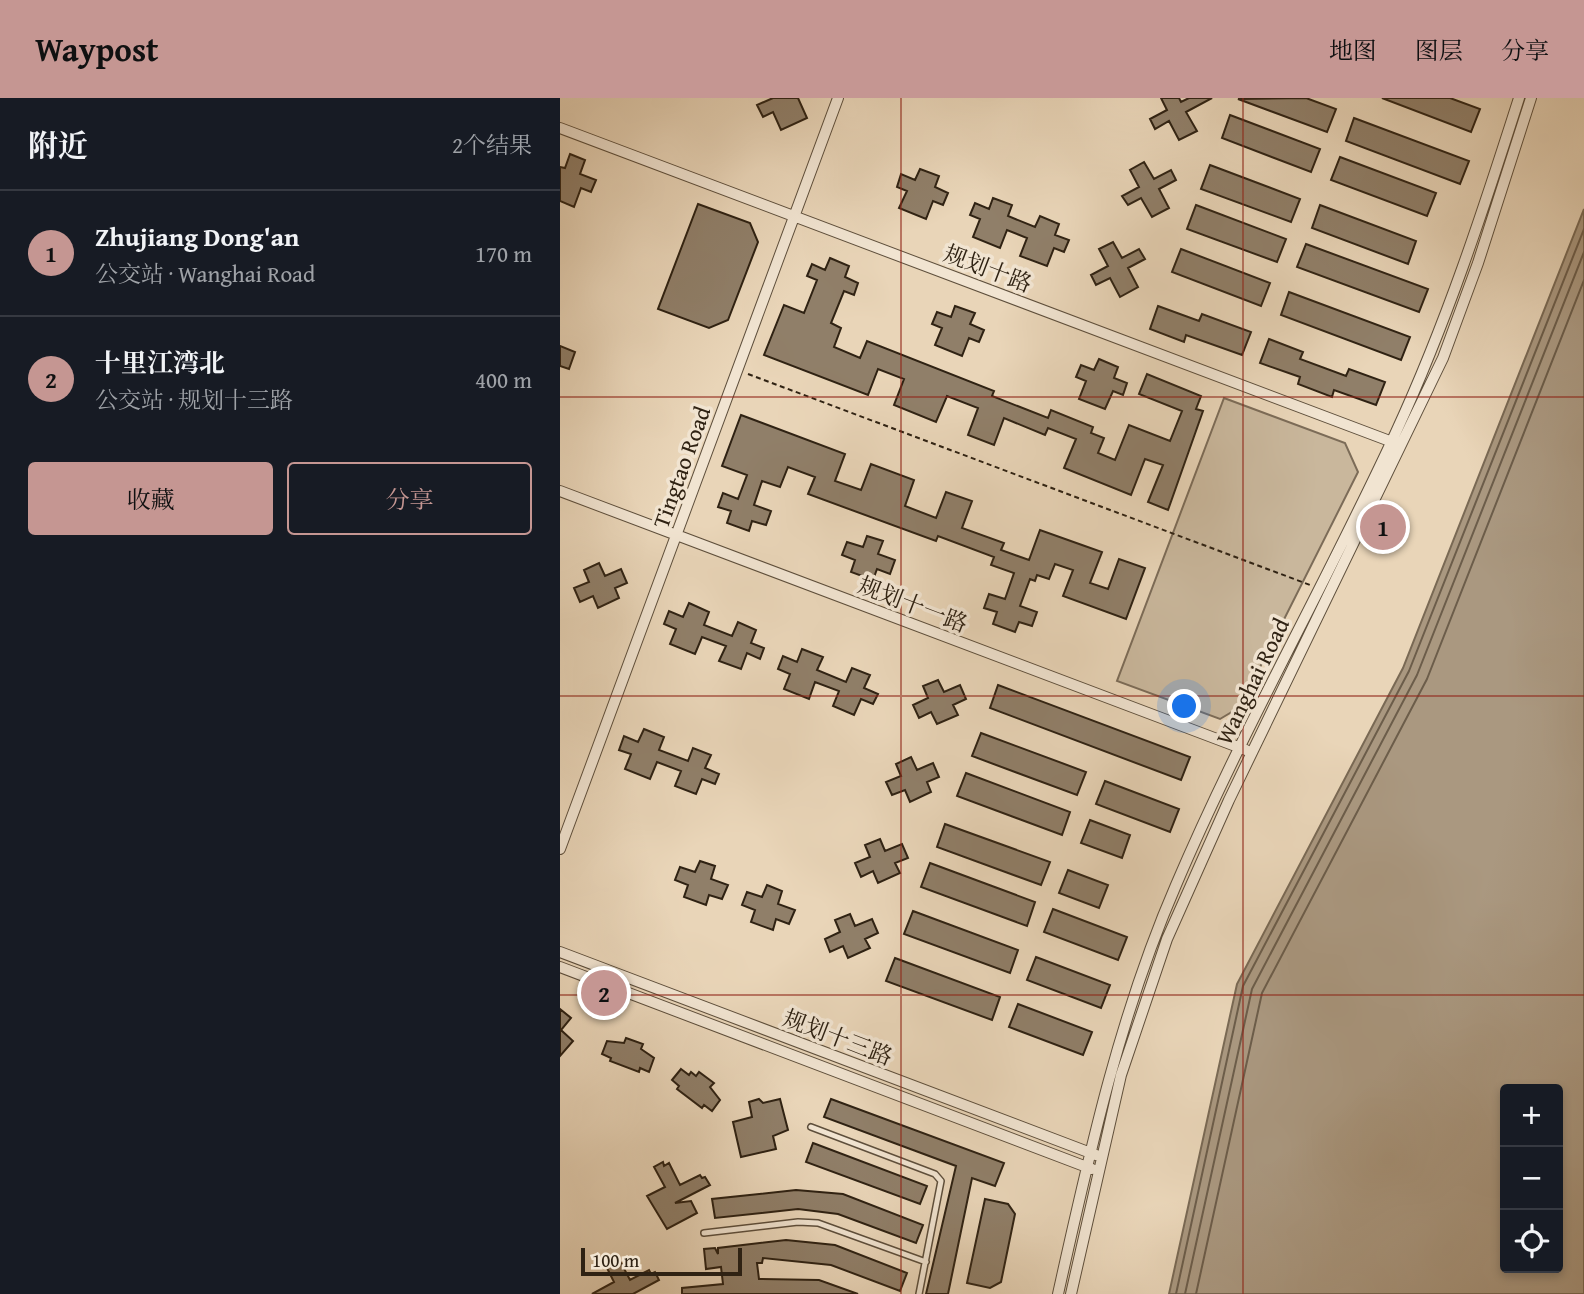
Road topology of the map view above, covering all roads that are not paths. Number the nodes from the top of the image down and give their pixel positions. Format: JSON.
{"nodes":[{"id":1,"x":838,"y":98,"type":"edge"},
{"id":2,"x":1518,"y":98,"type":"edge"},
{"id":3,"x":1530,"y":100,"type":"edge"},
{"id":4,"x":560,"y":128,"type":"edge"},
{"id":5,"x":794,"y":215,"type":"junction"},
{"id":6,"x":1397,"y":444,"type":"junction"},
{"id":7,"x":560,"y":491,"type":"edge"},
{"id":8,"x":676,"y":535,"type":"junction"},
{"id":9,"x":1240,"y":748,"type":"junction"},
{"id":10,"x":1253,"y":753,"type":"junction"},
{"id":11,"x":560,"y":849,"type":"edge"},
{"id":12,"x":560,"y":952,"type":"edge"},
{"id":13,"x":560,"y":967,"type":"edge"},
{"id":14,"x":811,"y":1128,"type":"dead end"},
{"id":15,"x":1090,"y":1153,"type":"junction"},
{"id":16,"x":1102,"y":1157,"type":"junction"},
{"id":17,"x":1087,"y":1167,"type":"junction"},
{"id":18,"x":1099,"y":1171,"type":"junction"},
{"id":19,"x":704,"y":1233,"type":"dead end"},
{"id":20,"x":926,"y":1262,"type":"junction"},
{"id":21,"x":919,"y":1294,"type":"edge"},
{"id":22,"x":1058,"y":1294,"type":"edge"},
{"id":23,"x":1072,"y":1294,"type":"edge"}],
"edges":[{"from":1,"to":5,"type":"street","name":"Tingtao Road"},
{"from":2,"to":3,"type":"street"},
{"from":2,"to":6,"type":"street","name":"Wanghai Road"},
{"from":3,"to":6,"type":"street","name":"Wanghai Road"},
{"from":4,"to":5,"type":"street","name":"规划十路"},
{"from":5,"to":6,"type":"street","name":"规划十路"},
{"from":5,"to":8,"type":"street","name":"Tingtao Road"},
{"from":6,"to":9,"type":"street","name":"Wanghai Road"},
{"from":6,"to":10,"type":"street","name":"Wanghai Road"},
{"from":7,"to":8,"type":"street","name":"规划十一路"},
{"from":8,"to":9,"type":"street","name":"规划十一路"},
{"from":8,"to":11,"type":"street","name":"Tingtao Road"},
{"from":9,"to":10,"type":"street","name":"规划十一路"},
{"from":9,"to":15,"type":"street","name":"Wanghai Road"},
{"from":10,"to":16,"type":"street","name":"Wanghai Road"},
{"from":12,"to":15,"type":"street","name":"规划十三路"},
{"from":13,"to":17,"type":"street","name":"规划十三路"},
{"from":14,"to":20,"type":"lane"},
{"from":15,"to":16,"type":"street","name":"规划十三路"},
{"from":15,"to":17,"type":"street","name":"Wanghai Road"},
{"from":16,"to":18,"type":"street","name":"Wanghai Road"},
{"from":17,"to":18,"type":"street","name":"规划十三路"},
{"from":17,"to":22,"type":"street","name":"Wanghai Road"},
{"from":18,"to":23,"type":"street","name":"Wanghai Road"},
{"from":19,"to":20,"type":"lane"},
{"from":20,"to":21,"type":"lane"}]}
